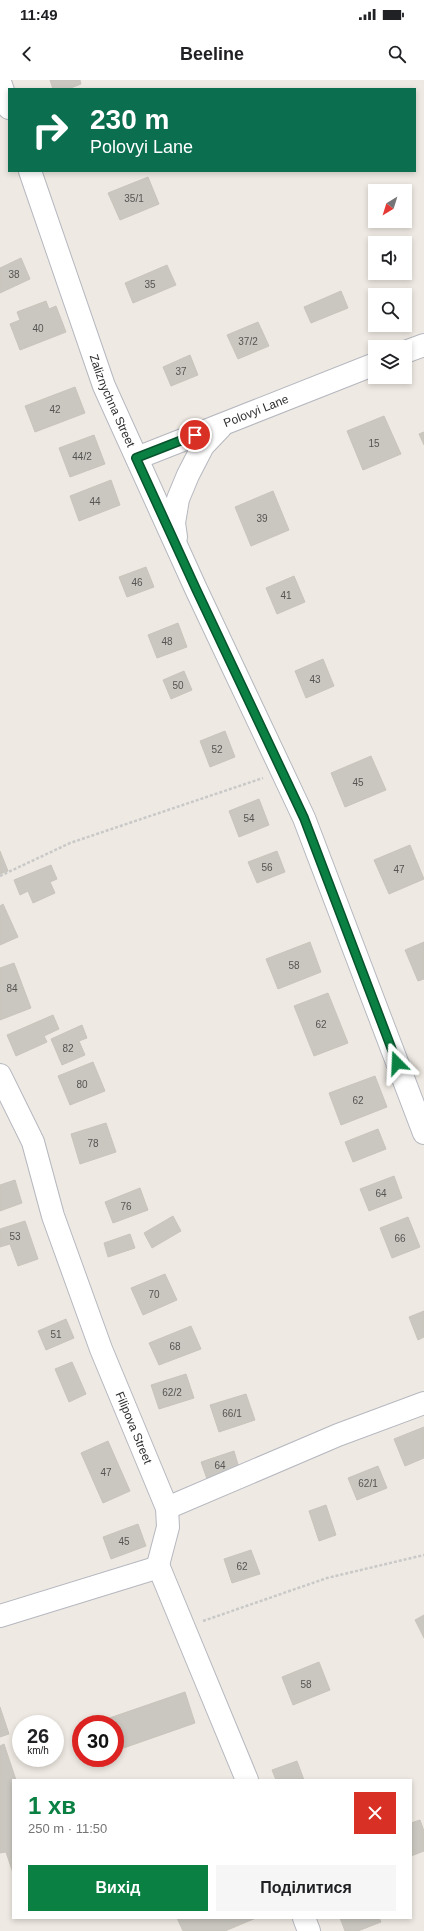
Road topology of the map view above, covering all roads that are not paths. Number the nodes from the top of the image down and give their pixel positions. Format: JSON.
{"nodes":[{"id":1,"x":0,"y":82,"type":"edge"},
{"id":2,"x":8,"y":105,"type":"edge"},
{"id":3,"x":30,"y":172,"type":"edge"},
{"id":4,"x":424,"y":345,"type":"edge"},
{"id":5,"x":412,"y":349,"type":"edge"},
{"id":6,"x":368,"y":367,"type":"edge"},
{"id":7,"x":225,"y":423,"type":"junction"},
{"id":8,"x":136,"y":458,"type":"junction"},
{"id":9,"x":180,"y":554,"type":"junction"},
{"id":10,"x":0,"y":1075,"type":"edge"},
{"id":11,"x":424,"y":1133,"type":"edge"},
{"id":12,"x":424,"y":1403,"type":"edge"},
{"id":13,"x":168,"y":1508,"type":"junction"},
{"id":14,"x":159,"y":1567,"type":"junction"},
{"id":15,"x":0,"y":1616,"type":"edge"},
{"id":16,"x":247,"y":1779,"type":"edge"},
{"id":17,"x":304,"y":1919,"type":"edge"},
{"id":18,"x":309,"y":1931,"type":"edge"}],
"edges":[{"from":1,"to":2,"type":"street"},
{"from":3,"to":8,"type":"street","name":"Zaliznychna Street"},
{"from":4,"to":5,"type":"street"},
{"from":6,"to":7,"type":"street","name":"Polovyi Lane"},
{"from":7,"to":8,"type":"street","name":"Polovyi Lane"},
{"from":7,"to":9,"type":"street"},
{"from":8,"to":9,"type":"street","name":"Zaliznychna Street"},
{"from":9,"to":11,"type":"street","name":"Zaliznychna Street"},
{"from":10,"to":13,"type":"street","name":"Filipova Street"},
{"from":12,"to":13,"type":"street"},
{"from":13,"to":14,"type":"street","name":"Filipova Street"},
{"from":14,"to":15,"type":"street"},
{"from":14,"to":16,"type":"street"},
{"from":17,"to":18,"type":"street"}]}
